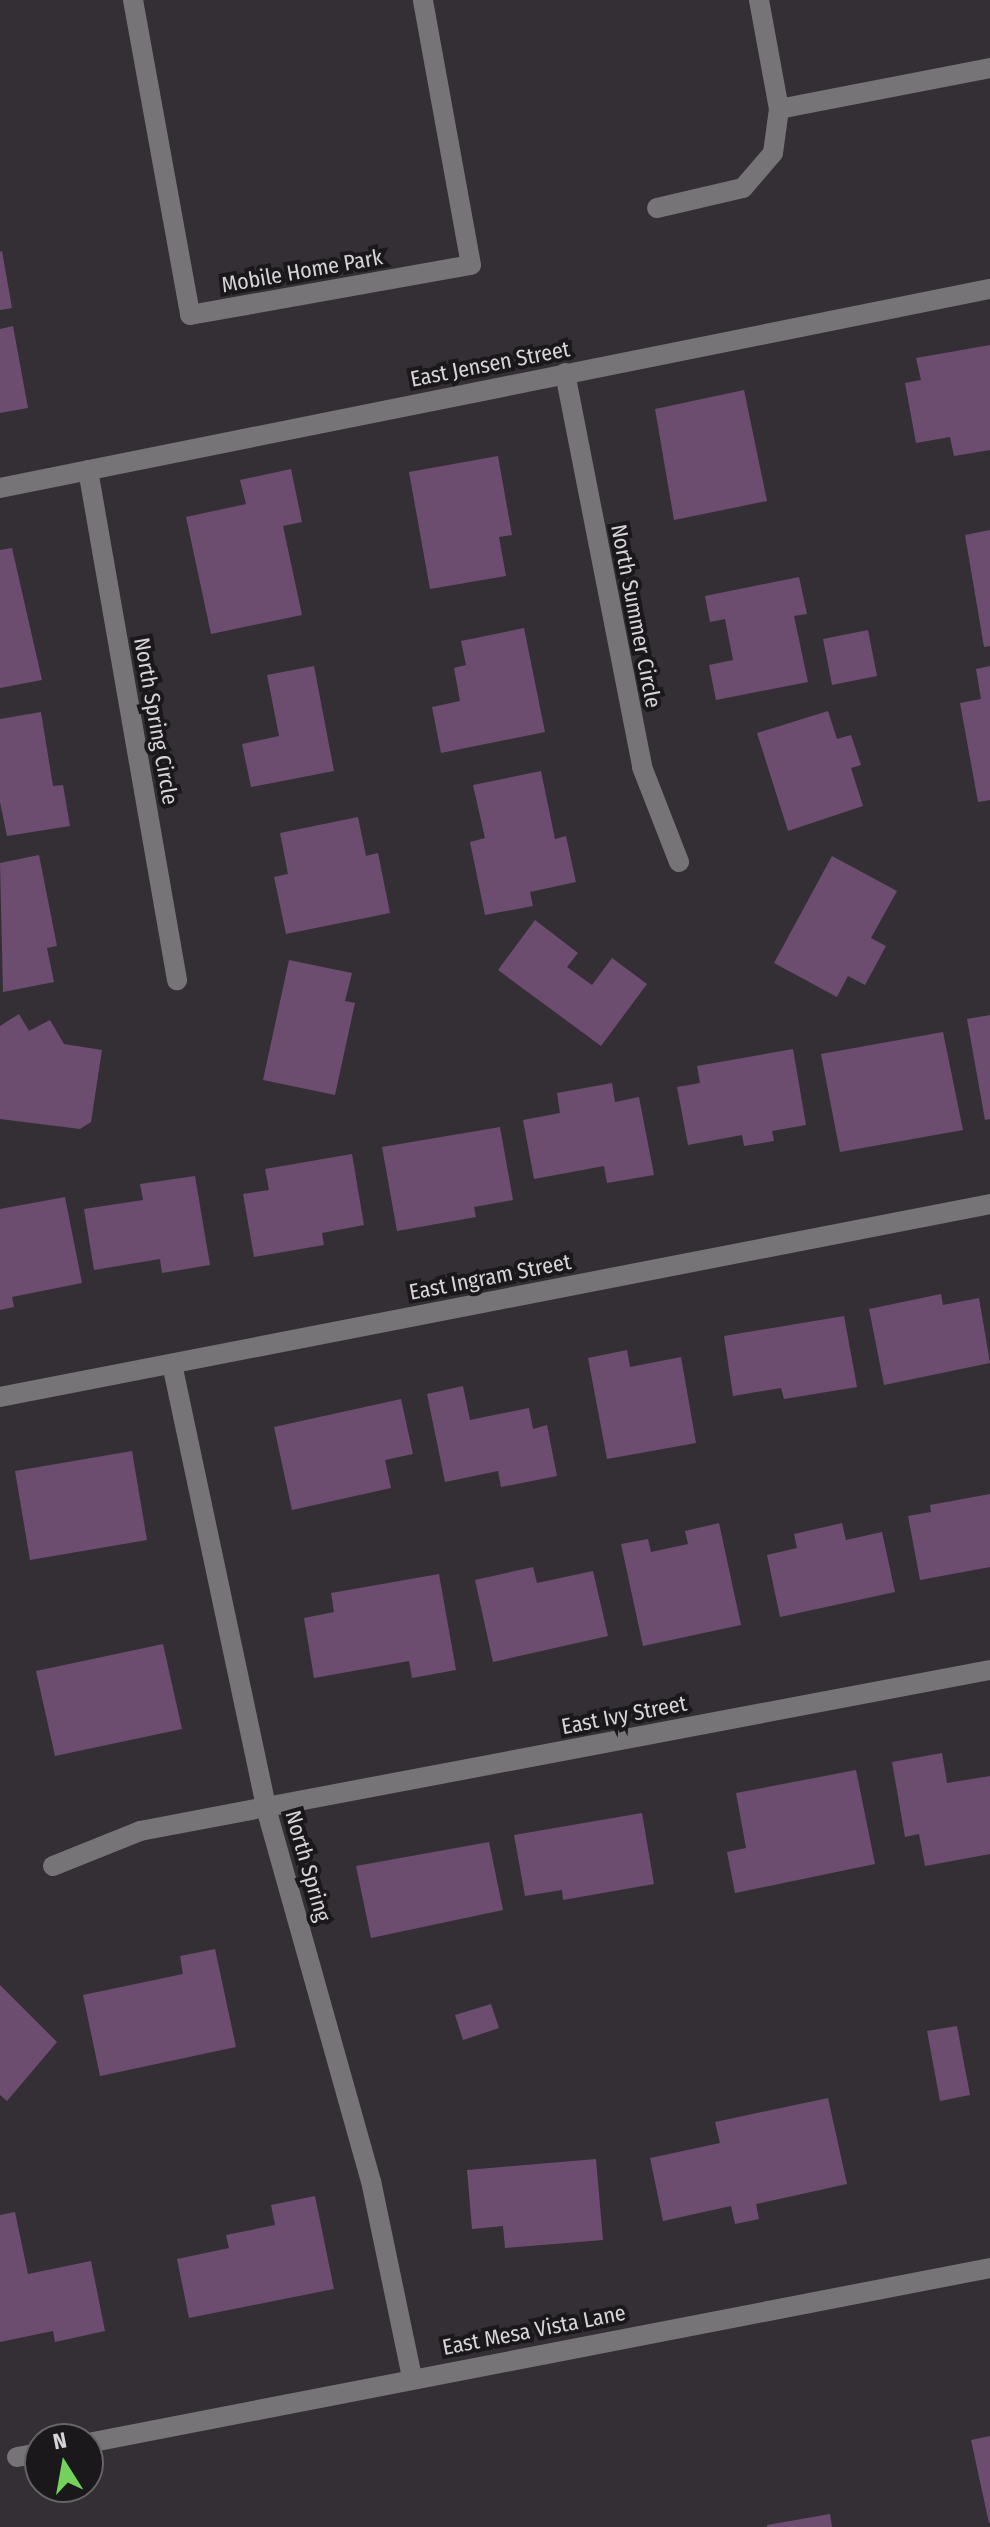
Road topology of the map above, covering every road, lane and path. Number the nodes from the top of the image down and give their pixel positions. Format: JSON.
{"nodes":[{"id":1,"x":133,"y":0,"type":"edge"},
{"id":2,"x":423,"y":0,"type":"edge"},
{"id":3,"x":759,"y":0,"type":"edge"},
{"id":4,"x":990,"y":68,"type":"edge"},
{"id":5,"x":779,"y":109,"type":"junction"},
{"id":6,"x":657,"y":208,"type":"dead end"},
{"id":7,"x":990,"y":289,"type":"edge"},
{"id":8,"x":565,"y":373,"type":"junction"},
{"id":9,"x":88,"y":470,"type":"junction"},
{"id":10,"x":0,"y":488,"type":"edge"},
{"id":11,"x":679,"y":862,"type":"dead end"},
{"id":12,"x":177,"y":980,"type":"dead end"},
{"id":13,"x":990,"y":1204,"type":"edge"},
{"id":14,"x":172,"y":1364,"type":"junction"},
{"id":15,"x":0,"y":1397,"type":"edge"},
{"id":16,"x":990,"y":1670,"type":"edge"},
{"id":17,"x":266,"y":1808,"type":"junction"},
{"id":18,"x":53,"y":1866,"type":"dead end"},
{"id":19,"x":990,"y":2268,"type":"edge"},
{"id":20,"x":412,"y":2377,"type":"junction"},
{"id":21,"x":104,"y":2440,"type":"edge"},
{"id":22,"x":24,"y":2456,"type":"edge"},
{"id":23,"x":17,"y":2457,"type":"dead end"}],
"edges":[{"from":1,"to":2,"type":"street","name":"Mobile Home Park"},
{"from":3,"to":5,"type":"street"},
{"from":4,"to":5,"type":"street"},
{"from":5,"to":6,"type":"street"},
{"from":7,"to":8,"type":"street","name":"East Jensen Street"},
{"from":8,"to":9,"type":"street","name":"East Jensen Street"},
{"from":8,"to":11,"type":"street","name":"North Summer Circle"},
{"from":9,"to":10,"type":"street","name":"East Jensen Street"},
{"from":9,"to":12,"type":"street","name":"North Spring Circle"},
{"from":13,"to":14,"type":"street","name":"East Ingram Street"},
{"from":14,"to":15,"type":"street","name":"East Ingram Street"},
{"from":14,"to":17,"type":"street","name":"North Spring"},
{"from":16,"to":17,"type":"street","name":"East Ivy Street"},
{"from":17,"to":18,"type":"street","name":"East Ivy Street"},
{"from":17,"to":20,"type":"street","name":"North Spring"},
{"from":19,"to":20,"type":"street","name":"East Mesa Vista Lane"},
{"from":20,"to":21,"type":"street","name":"East Mesa Vista Lane"},
{"from":22,"to":23,"type":"street"}]}
